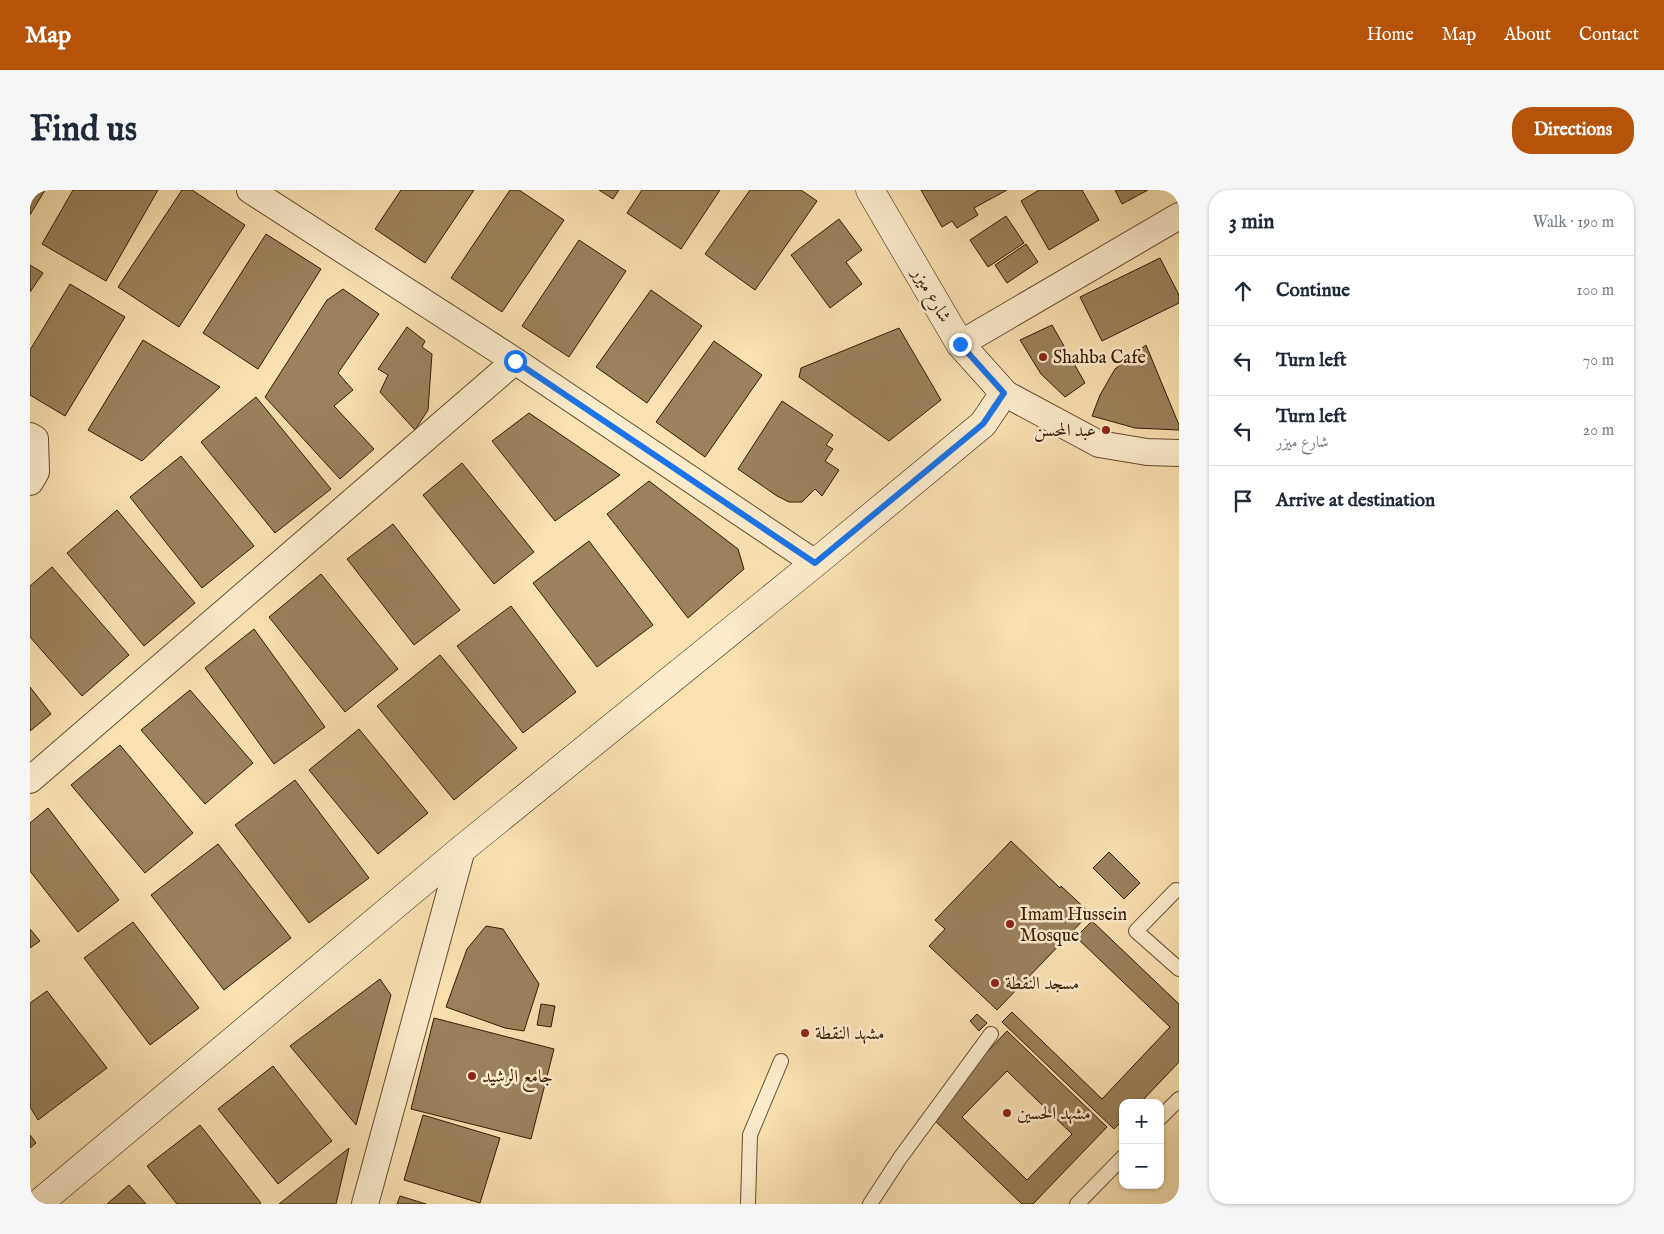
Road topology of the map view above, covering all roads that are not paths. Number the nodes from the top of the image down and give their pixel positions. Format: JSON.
{"nodes":[{"id":1,"x":250,"y":190,"type":"edge"},
{"id":2,"x":870,"y":190,"type":"edge"},
{"id":3,"x":1179,"y":216,"type":"edge"},
{"id":4,"x":960,"y":344,"type":"junction"},
{"id":5,"x":515,"y":361,"type":"junction"},
{"id":6,"x":1004,"y":393,"type":"junction"},
{"id":7,"x":30,"y":436,"type":"edge"},
{"id":8,"x":1179,"y":453,"type":"edge"},
{"id":9,"x":30,"y":482,"type":"edge"},
{"id":10,"x":815,"y":563,"type":"junction"},
{"id":11,"x":30,"y":780,"type":"edge"},
{"id":12,"x":462,"y":849,"type":"junction"},
{"id":13,"x":1176,"y":890,"type":"dead end"},
{"id":14,"x":1179,"y":969,"type":"edge"},
{"id":15,"x":991,"y":1034,"type":"dead end"},
{"id":16,"x":780,"y":1061,"type":"dead end"},
{"id":17,"x":1179,"y":1099,"type":"edge"},
{"id":18,"x":1164,"y":1114,"type":"edge"},
{"id":19,"x":1119,"y":1161,"type":"edge"},
{"id":20,"x":38,"y":1204,"type":"edge"},
{"id":21,"x":365,"y":1204,"type":"edge"},
{"id":22,"x":748,"y":1204,"type":"edge"},
{"id":23,"x":870,"y":1204,"type":"edge"},
{"id":24,"x":1077,"y":1204,"type":"edge"}],
"edges":[{"from":1,"to":5,"type":"street"},
{"from":2,"to":4,"type":"street","name":"شارع ميزر"},
{"from":3,"to":4,"type":"street"},
{"from":4,"to":6,"type":"street","name":"شارع ميزر"},
{"from":5,"to":10,"type":"street"},
{"from":5,"to":11,"type":"street"},
{"from":6,"to":8,"type":"street"},
{"from":6,"to":10,"type":"street"},
{"from":7,"to":9,"type":"street"},
{"from":10,"to":12,"type":"street"},
{"from":12,"to":20,"type":"street"},
{"from":12,"to":21,"type":"street"},
{"from":13,"to":14,"type":"lane"},
{"from":15,"to":23,"type":"lane"},
{"from":16,"to":22,"type":"lane"},
{"from":17,"to":18,"type":"lane"},
{"from":19,"to":24,"type":"lane"}]}
